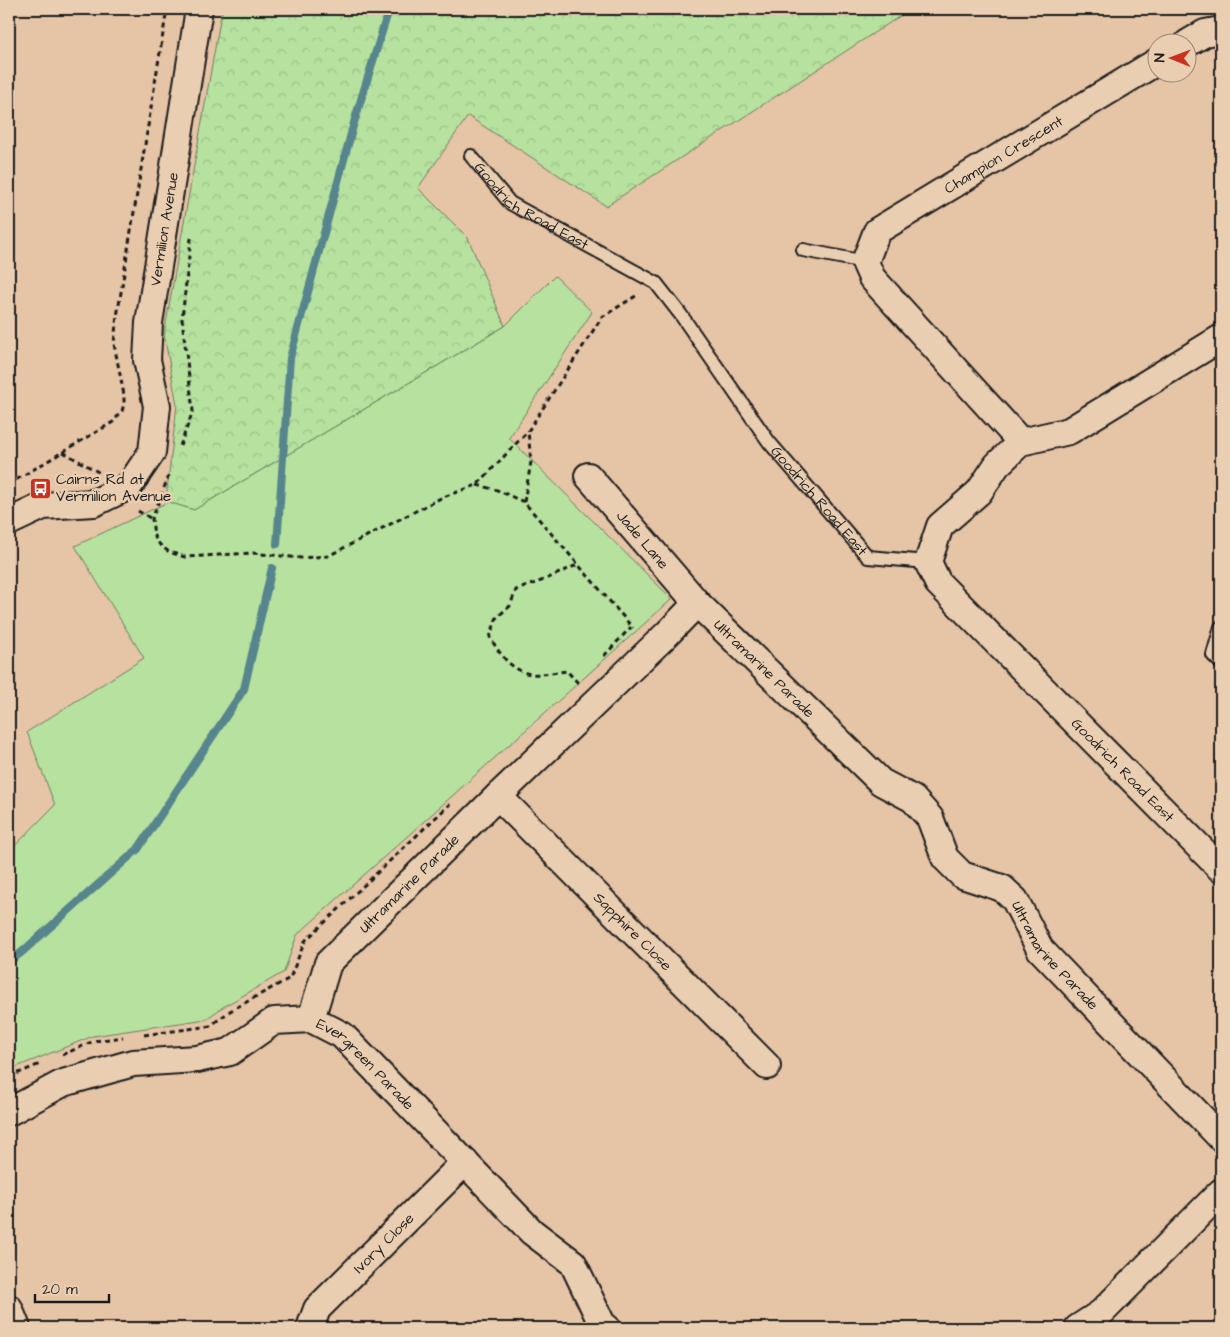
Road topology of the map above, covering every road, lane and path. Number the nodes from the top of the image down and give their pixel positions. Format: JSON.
{"nodes":[{"id":1,"x":167,"y":9,"type":"edge"},
{"id":2,"x":199,"y":9,"type":"edge"},
{"id":3,"x":1221,"y":30,"type":"edge"},
{"id":4,"x":1198,"y":37,"type":"edge"},
{"id":5,"x":1148,"y":67,"type":"edge"},
{"id":6,"x":471,"y":156,"type":"dead end"},
{"id":7,"x":192,"y":231,"type":"dead end"},
{"id":8,"x":803,"y":250,"type":"dead end"},
{"id":9,"x":864,"y":262,"type":"junction"},
{"id":10,"x":656,"y":283,"type":"junction"},
{"id":11,"x":1221,"y":338,"type":"edge"},
{"id":12,"x":528,"y":430,"type":"junction"},
{"id":13,"x":1021,"y":442,"type":"junction"},
{"id":14,"x":180,"y":447,"type":"dead end"},
{"id":15,"x":169,"y":474,"type":"dead end"},
{"id":16,"x":588,"y":476,"type":"dead end"},
{"id":17,"x":9,"y":484,"type":"edge"},
{"id":18,"x":477,"y":485,"type":"junction"},
{"id":19,"x":524,"y":502,"type":"junction"},
{"id":20,"x":9,"y":522,"type":"edge"},
{"id":21,"x":928,"y":562,"type":"junction"},
{"id":22,"x":579,"y":564,"type":"junction"},
{"id":23,"x":697,"y":603,"type":"junction"},
{"id":24,"x":1221,"y":627,"type":"edge"},
{"id":25,"x":638,"y":633,"type":"dead end"},
{"id":26,"x":1221,"y":663,"type":"edge"},
{"id":27,"x":578,"y":683,"type":"dead end"},
{"id":28,"x":498,"y":796,"type":"junction"},
{"id":29,"x":456,"y":799,"type":"dead end"},
{"id":30,"x":1221,"y":869,"type":"edge"},
{"id":31,"x":311,"y":1019,"type":"junction"},
{"id":32,"x":143,"y":1035,"type":"dead end"},
{"id":33,"x":123,"y":1037,"type":"dead end"},
{"id":34,"x":60,"y":1055,"type":"dead end"},
{"id":35,"x":43,"y":1063,"type":"dead end"},
{"id":36,"x":767,"y":1066,"type":"dead end"},
{"id":37,"x":9,"y":1077,"type":"edge"},
{"id":38,"x":9,"y":1112,"type":"edge"},
{"id":39,"x":1221,"y":1138,"type":"edge"},
{"id":40,"x":465,"y":1162,"type":"junction"},
{"id":41,"x":1221,"y":1192,"type":"edge"},
{"id":42,"x":9,"y":1308,"type":"edge"},
{"id":43,"x":17,"y":1328,"type":"edge"},
{"id":44,"x":310,"y":1328,"type":"edge"},
{"id":45,"x":607,"y":1328,"type":"edge"},
{"id":46,"x":1078,"y":1328,"type":"edge"}],
"edges":[{"from":1,"to":17,"type":"path"},
{"from":2,"to":20,"type":"street","name":"Vermilion Avenue"},
{"from":3,"to":4,"type":"street"},
{"from":5,"to":9,"type":"street","name":"Champion Crescent"},
{"from":6,"to":10,"type":"lane","name":"Goodrich Road East"},
{"from":7,"to":14,"type":"path"},
{"from":8,"to":9,"type":"lane"},
{"from":9,"to":13,"type":"street"},
{"from":10,"to":12,"type":"path"},
{"from":10,"to":21,"type":"lane","name":"Goodrich Road East"},
{"from":11,"to":13,"type":"street"},
{"from":12,"to":18,"type":"path"},
{"from":12,"to":19,"type":"path"},
{"from":13,"to":21,"type":"street"},
{"from":15,"to":18,"type":"path"},
{"from":16,"to":23,"type":"street","name":"Jade Lane"},
{"from":18,"to":19,"type":"path"},
{"from":19,"to":22,"type":"path"},
{"from":21,"to":30,"type":"street","name":"Goodrich Road East"},
{"from":22,"to":25,"type":"path"},
{"from":22,"to":27,"type":"path"},
{"from":23,"to":28,"type":"street","name":"Ultramarine Parade"},
{"from":23,"to":39,"type":"street","name":"Ultramarine Parade"},
{"from":24,"to":26,"type":"lane"},
{"from":28,"to":31,"type":"street","name":"Ultramarine Parade"},
{"from":28,"to":36,"type":"street","name":"Sapphire Close"},
{"from":29,"to":32,"type":"path"},
{"from":31,"to":38,"type":"street","name":"Evergreen Parade"},
{"from":31,"to":40,"type":"street","name":"Evergreen Parade"},
{"from":33,"to":34,"type":"path"},
{"from":35,"to":37,"type":"path"},
{"from":40,"to":44,"type":"street","name":"Ivory Close"},
{"from":40,"to":45,"type":"street","name":"Evergreen Parade"},
{"from":41,"to":46,"type":"street"},
{"from":42,"to":43,"type":"street"}]}
